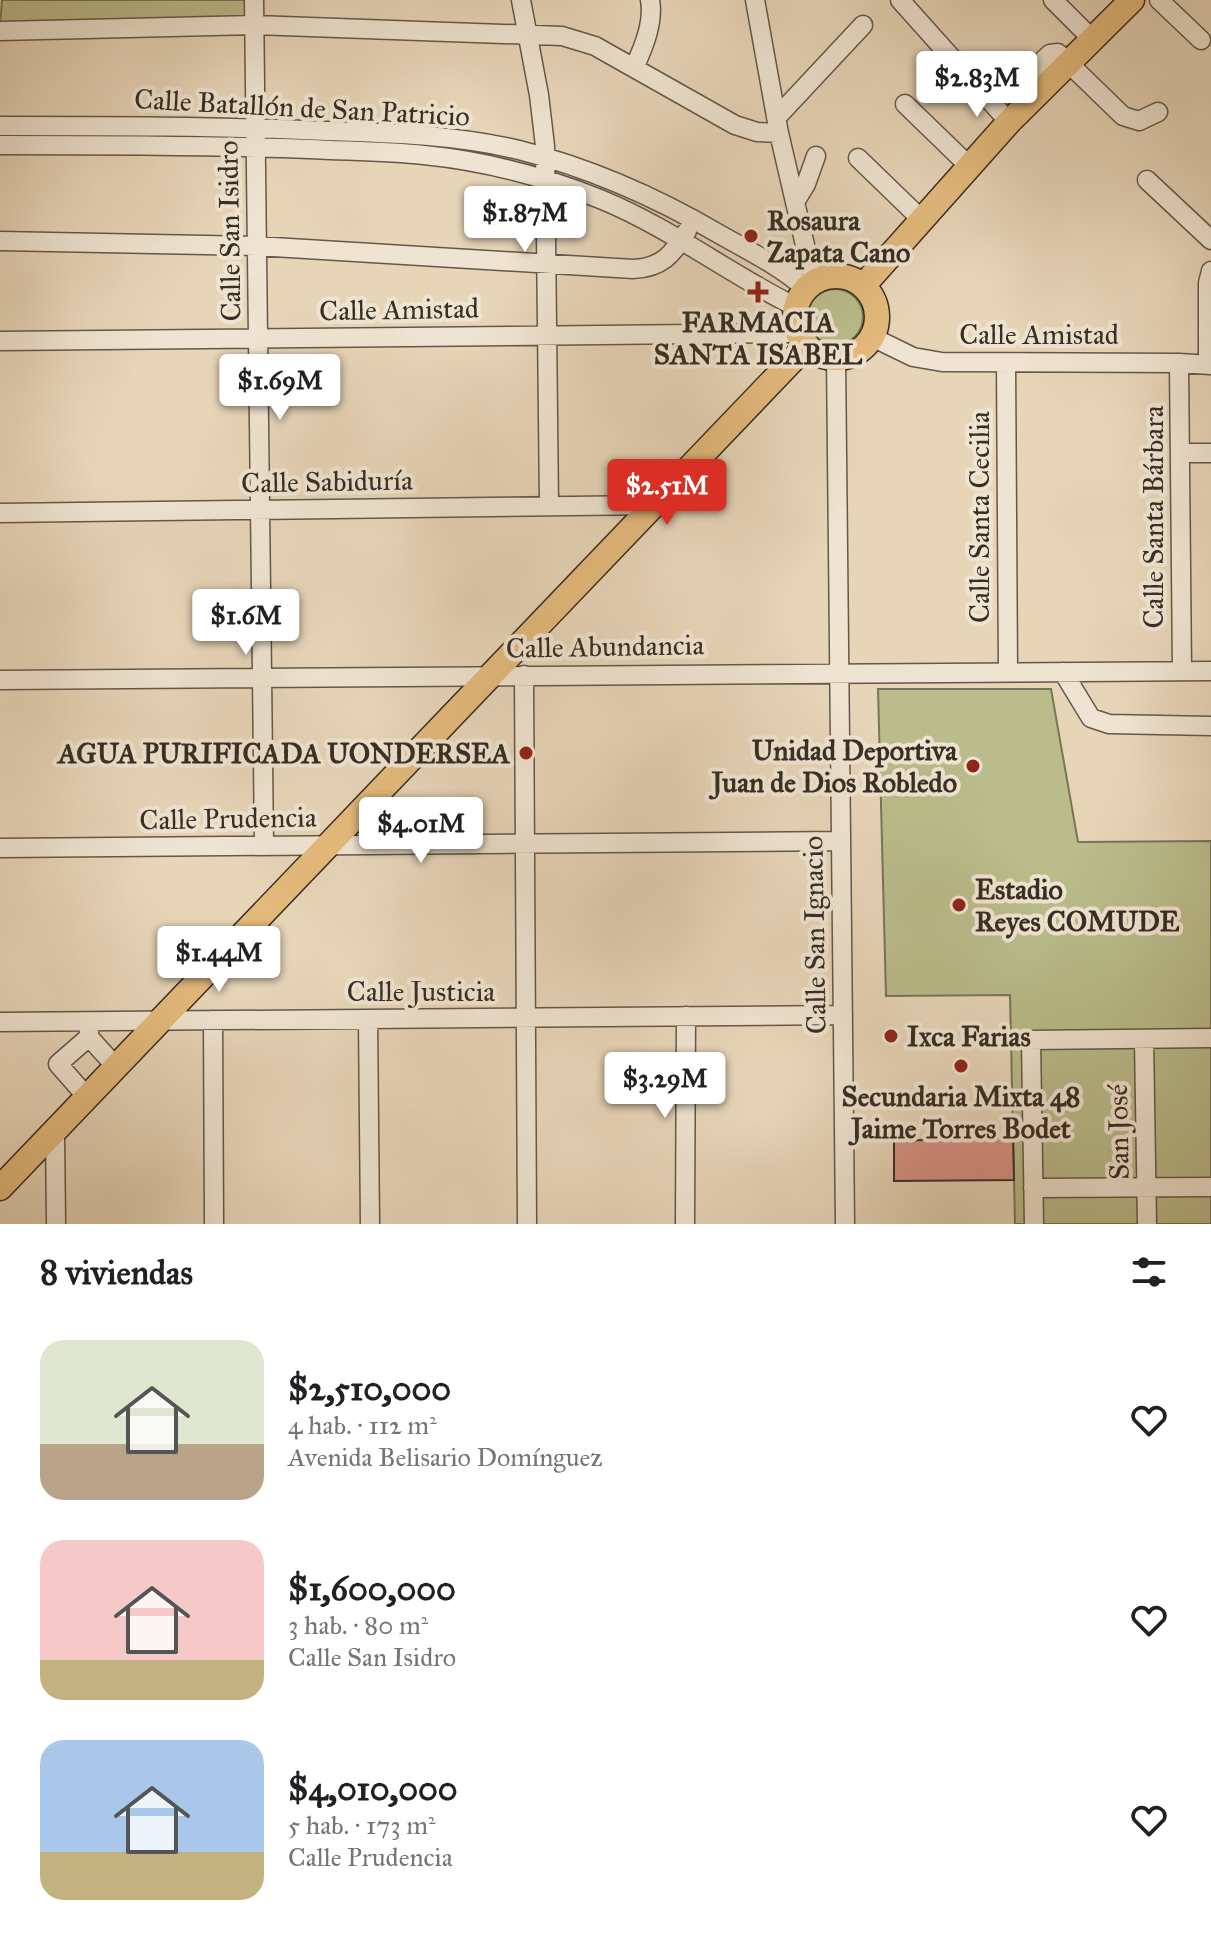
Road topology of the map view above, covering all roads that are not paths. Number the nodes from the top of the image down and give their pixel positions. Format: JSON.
{"nodes":[{"id":1,"x":254,"y":0,"type":"edge"},
{"id":2,"x":521,"y":0,"type":"edge"},
{"id":3,"x":650,"y":0,"type":"edge"},
{"id":4,"x":755,"y":0,"type":"edge"},
{"id":5,"x":900,"y":0,"type":"edge"},
{"id":6,"x":1053,"y":0,"type":"edge"},
{"id":7,"x":1132,"y":0,"type":"edge"},
{"id":8,"x":1159,"y":0,"type":"edge"},
{"id":9,"x":255,"y":25,"type":"junction"},
{"id":10,"x":863,"y":25,"type":"dead end"},
{"id":11,"x":0,"y":31,"type":"edge"},
{"id":12,"x":528,"y":35,"type":"junction"},
{"id":13,"x":1091,"y":38,"type":"junction"},
{"id":14,"x":1201,"y":40,"type":"dead end"},
{"id":15,"x":1067,"y":64,"type":"junction"},
{"id":16,"x":635,"y":66,"type":"junction"},
{"id":17,"x":1026,"y":76,"type":"dead end"},
{"id":18,"x":905,"y":104,"type":"dead end"},
{"id":19,"x":1158,"y":112,"type":"dead end"},
{"id":20,"x":1013,"y":118,"type":"junction"},
{"id":21,"x":0,"y":126,"type":"edge"},
{"id":22,"x":778,"y":126,"type":"junction"},
{"id":23,"x":255,"y":127,"type":"junction"},
{"id":24,"x":0,"y":145,"type":"edge"},
{"id":25,"x":256,"y":147,"type":"junction"},
{"id":26,"x":816,"y":156,"type":"dead end"},
{"id":27,"x":545,"y":157,"type":"junction"},
{"id":28,"x":858,"y":158,"type":"dead end"},
{"id":29,"x":969,"y":166,"type":"junction"},
{"id":30,"x":545,"y":180,"type":"junction"},
{"id":31,"x":1147,"y":180,"type":"dead end"},
{"id":32,"x":795,"y":202,"type":"junction"},
{"id":33,"x":921,"y":219,"type":"junction"},
{"id":34,"x":695,"y":220,"type":"junction"},
{"id":35,"x":682,"y":239,"type":"junction"},
{"id":36,"x":1211,"y":240,"type":"edge"},
{"id":37,"x":0,"y":241,"type":"edge"},
{"id":38,"x":257,"y":246,"type":"junction"},
{"id":39,"x":546,"y":264,"type":"junction"},
{"id":40,"x":1211,"y":271,"type":"edge"},
{"id":41,"x":863,"y":286,"type":"junction"},
{"id":42,"x":806,"y":292,"type":"junction"},
{"id":43,"x":547,"y":335,"type":"junction"},
{"id":44,"x":872,"y":337,"type":"junction"},
{"id":45,"x":258,"y":339,"type":"junction"},
{"id":46,"x":802,"y":339,"type":"junction"},
{"id":47,"x":0,"y":341,"type":"edge"},
{"id":48,"x":836,"y":357,"type":"junction"},
{"id":49,"x":1006,"y":363,"type":"junction"},
{"id":50,"x":1179,"y":363,"type":"junction"},
{"id":51,"x":1210,"y":365,"type":"edge"},
{"id":52,"x":1180,"y":453,"type":"junction"},
{"id":53,"x":1211,"y":453,"type":"edge"},
{"id":54,"x":655,"y":505,"type":"junction"},
{"id":55,"x":549,"y":506,"type":"junction"},
{"id":56,"x":260,"y":510,"type":"junction"},
{"id":57,"x":0,"y":513,"type":"edge"},
{"id":58,"x":1182,"y":671,"type":"junction"},
{"id":59,"x":1211,"y":671,"type":"edge"},
{"id":60,"x":839,"y":672,"type":"junction"},
{"id":61,"x":1008,"y":672,"type":"junction"},
{"id":62,"x":1063,"y":672,"type":"junction"},
{"id":63,"x":493,"y":675,"type":"junction"},
{"id":64,"x":524,"y":675,"type":"junction"},
{"id":65,"x":262,"y":678,"type":"junction"},
{"id":66,"x":0,"y":680,"type":"edge"},
{"id":67,"x":1211,"y":726,"type":"edge"},
{"id":68,"x":841,"y":841,"type":"junction"},
{"id":69,"x":330,"y":844,"type":"junction"},
{"id":70,"x":264,"y":845,"type":"junction"},
{"id":71,"x":526,"y":845,"type":"junction"},
{"id":72,"x":0,"y":848,"type":"edge"},
{"id":73,"x":843,"y":1015,"type":"junction"},
{"id":74,"x":686,"y":1016,"type":"junction"},
{"id":75,"x":526,"y":1018,"type":"junction"},
{"id":76,"x":368,"y":1019,"type":"junction"},
{"id":77,"x":213,"y":1020,"type":"junction"},
{"id":78,"x":160,"y":1021,"type":"junction"},
{"id":79,"x":0,"y":1022,"type":"edge"},
{"id":80,"x":89,"y":1029,"type":"junction"},
{"id":81,"x":1211,"y":1038,"type":"edge"},
{"id":82,"x":1144,"y":1039,"type":"junction"},
{"id":83,"x":116,"y":1067,"type":"junction"},
{"id":84,"x":86,"y":1096,"type":"junction"},
{"id":85,"x":55,"y":1131,"type":"junction"},
{"id":86,"x":1147,"y":1187,"type":"junction"},
{"id":87,"x":1211,"y":1187,"type":"edge"},
{"id":88,"x":0,"y":1188,"type":"edge"},
{"id":89,"x":1033,"y":1188,"type":"junction"},
{"id":90,"x":56,"y":1224,"type":"edge"},
{"id":91,"x":214,"y":1224,"type":"edge"},
{"id":92,"x":370,"y":1224,"type":"edge"},
{"id":93,"x":527,"y":1224,"type":"edge"},
{"id":94,"x":685,"y":1224,"type":"edge"},
{"id":95,"x":845,"y":1224,"type":"edge"},
{"id":96,"x":1034,"y":1224,"type":"edge"},
{"id":97,"x":1147,"y":1224,"type":"edge"}],
"edges":[{"from":1,"to":9,"type":"street","name":"Calle San Isidro"},
{"from":2,"to":12,"type":"street"},
{"from":3,"to":16,"type":"street"},
{"from":4,"to":22,"type":"street"},
{"from":5,"to":20,"type":"street"},
{"from":6,"to":13,"type":"street"},
{"from":7,"to":13,"type":"main road"},
{"from":8,"to":14,"type":"street"},
{"from":9,"to":11,"type":"street"},
{"from":9,"to":12,"type":"street"},
{"from":9,"to":23,"type":"street","name":"Calle San Isidro"},
{"from":10,"to":22,"type":"street"},
{"from":12,"to":16,"type":"street"},
{"from":12,"to":27,"type":"street"},
{"from":13,"to":15,"type":"main road"},
{"from":15,"to":17,"type":"street"},
{"from":15,"to":19,"type":"street"},
{"from":15,"to":20,"type":"main road"},
{"from":16,"to":22,"type":"street"},
{"from":18,"to":29,"type":"street"},
{"from":20,"to":29,"type":"main road"},
{"from":21,"to":23,"type":"street","name":"Calle Batallón de San Patricio"},
{"from":22,"to":32,"type":"street"},
{"from":23,"to":25,"type":"street","name":"Calle San Isidro"},
{"from":23,"to":27,"type":"street","name":"Calle Batallón de San Patricio"},
{"from":24,"to":25,"type":"street","name":"Calle Batallón de San Patricio"},
{"from":25,"to":30,"type":"street","name":"Calle Batallón de San Patricio"},
{"from":25,"to":38,"type":"street","name":"Calle San Isidro"},
{"from":26,"to":32,"type":"street"},
{"from":27,"to":30,"type":"street"},
{"from":27,"to":34,"type":"street","name":"Calle Batallón de San Patricio"},
{"from":28,"to":33,"type":"street"},
{"from":29,"to":33,"type":"main road"},
{"from":30,"to":35,"type":"street","name":"Calle Batallón de San Patricio"},
{"from":30,"to":39,"type":"street"},
{"from":31,"to":36,"type":"street"},
{"from":32,"to":42,"type":"street"},
{"from":33,"to":41,"type":"main road"},
{"from":34,"to":35,"type":"street"},
{"from":34,"to":42,"type":"street","name":"Calle Batallón de San Patricio"},
{"from":35,"to":39,"type":"street"},
{"from":35,"to":42,"type":"street","name":"Calle Batallón de San Patricio"},
{"from":37,"to":38,"type":"street"},
{"from":38,"to":39,"type":"street"},
{"from":38,"to":45,"type":"street","name":"Calle San Isidro"},
{"from":39,"to":43,"type":"street"},
{"from":40,"to":51,"type":"street"},
{"from":41,"to":42,"type":"main road"},
{"from":41,"to":44,"type":"main road"},
{"from":42,"to":46,"type":"main road"},
{"from":43,"to":45,"type":"street","name":"Calle Amistad"},
{"from":43,"to":46,"type":"street","name":"Calle Amistad"},
{"from":43,"to":55,"type":"street"},
{"from":44,"to":48,"type":"main road"},
{"from":44,"to":49,"type":"street","name":"Calle Amistad"},
{"from":45,"to":47,"type":"street","name":"Calle Amistad"},
{"from":45,"to":56,"type":"street","name":"Calle San Isidro"},
{"from":46,"to":48,"type":"main road"},
{"from":46,"to":54,"type":"main road"},
{"from":48,"to":60,"type":"street","name":"Calle San Ignacio"},
{"from":49,"to":50,"type":"street","name":"Calle Amistad"},
{"from":49,"to":61,"type":"street","name":"Calle Santa Cecilia"},
{"from":50,"to":51,"type":"street","name":"Calle Amistad"},
{"from":50,"to":52,"type":"street","name":"Calle Santa Bárbara"},
{"from":52,"to":53,"type":"street"},
{"from":52,"to":58,"type":"street","name":"Calle Santa Bárbara"},
{"from":54,"to":55,"type":"street","name":"Calle Sabiduría"},
{"from":54,"to":63,"type":"main road"},
{"from":55,"to":56,"type":"street","name":"Calle Sabiduría"},
{"from":56,"to":57,"type":"street","name":"Calle Sabiduría"},
{"from":56,"to":65,"type":"street","name":"Calle San Isidro"},
{"from":58,"to":59,"type":"street","name":"Calle Abundancia"},
{"from":58,"to":62,"type":"street","name":"Calle Abundancia"},
{"from":60,"to":61,"type":"street","name":"Calle Abundancia"},
{"from":60,"to":64,"type":"street","name":"Calle Abundancia"},
{"from":60,"to":68,"type":"street","name":"Calle San Ignacio"},
{"from":61,"to":62,"type":"street","name":"Calle Abundancia"},
{"from":62,"to":67,"type":"street"},
{"from":63,"to":64,"type":"street","name":"Calle Abundancia"},
{"from":63,"to":65,"type":"street","name":"Calle Abundancia"},
{"from":63,"to":69,"type":"main road"},
{"from":64,"to":71,"type":"street"},
{"from":65,"to":66,"type":"street","name":"Calle Abundancia"},
{"from":65,"to":70,"type":"street","name":"Calle San Isidro"},
{"from":68,"to":71,"type":"street","name":"Calle Prudencia"},
{"from":68,"to":73,"type":"street","name":"Calle San Ignacio"},
{"from":69,"to":70,"type":"street","name":"Calle Prudencia"},
{"from":69,"to":71,"type":"street","name":"Calle Prudencia"},
{"from":69,"to":78,"type":"main road"},
{"from":70,"to":72,"type":"street","name":"Calle Prudencia"},
{"from":71,"to":75,"type":"street"},
{"from":73,"to":74,"type":"street","name":"Calle Justicia"},
{"from":73,"to":95,"type":"street","name":"Calle San Ignacio"},
{"from":74,"to":75,"type":"street","name":"Calle Justicia"},
{"from":74,"to":94,"type":"street"},
{"from":75,"to":76,"type":"street","name":"Calle Justicia"},
{"from":75,"to":93,"type":"street"},
{"from":76,"to":77,"type":"street","name":"Calle Justicia"},
{"from":76,"to":92,"type":"street"},
{"from":77,"to":78,"type":"street","name":"Calle Justicia"},
{"from":77,"to":91,"type":"street"},
{"from":78,"to":80,"type":"street","name":"Calle Justicia"},
{"from":78,"to":83,"type":"main road"},
{"from":79,"to":80,"type":"street","name":"Calle Justicia"},
{"from":80,"to":83,"type":"street"},
{"from":80,"to":84,"type":"street"},
{"from":81,"to":82,"type":"street"},
{"from":82,"to":86,"type":"street","name":"San José"},
{"from":82,"to":89,"type":"street"},
{"from":83,"to":84,"type":"main road"},
{"from":84,"to":85,"type":"main road"},
{"from":85,"to":88,"type":"main road"},
{"from":85,"to":90,"type":"street"},
{"from":86,"to":87,"type":"street"},
{"from":86,"to":89,"type":"street"},
{"from":86,"to":97,"type":"street","name":"San José"},
{"from":89,"to":96,"type":"street"}]}
